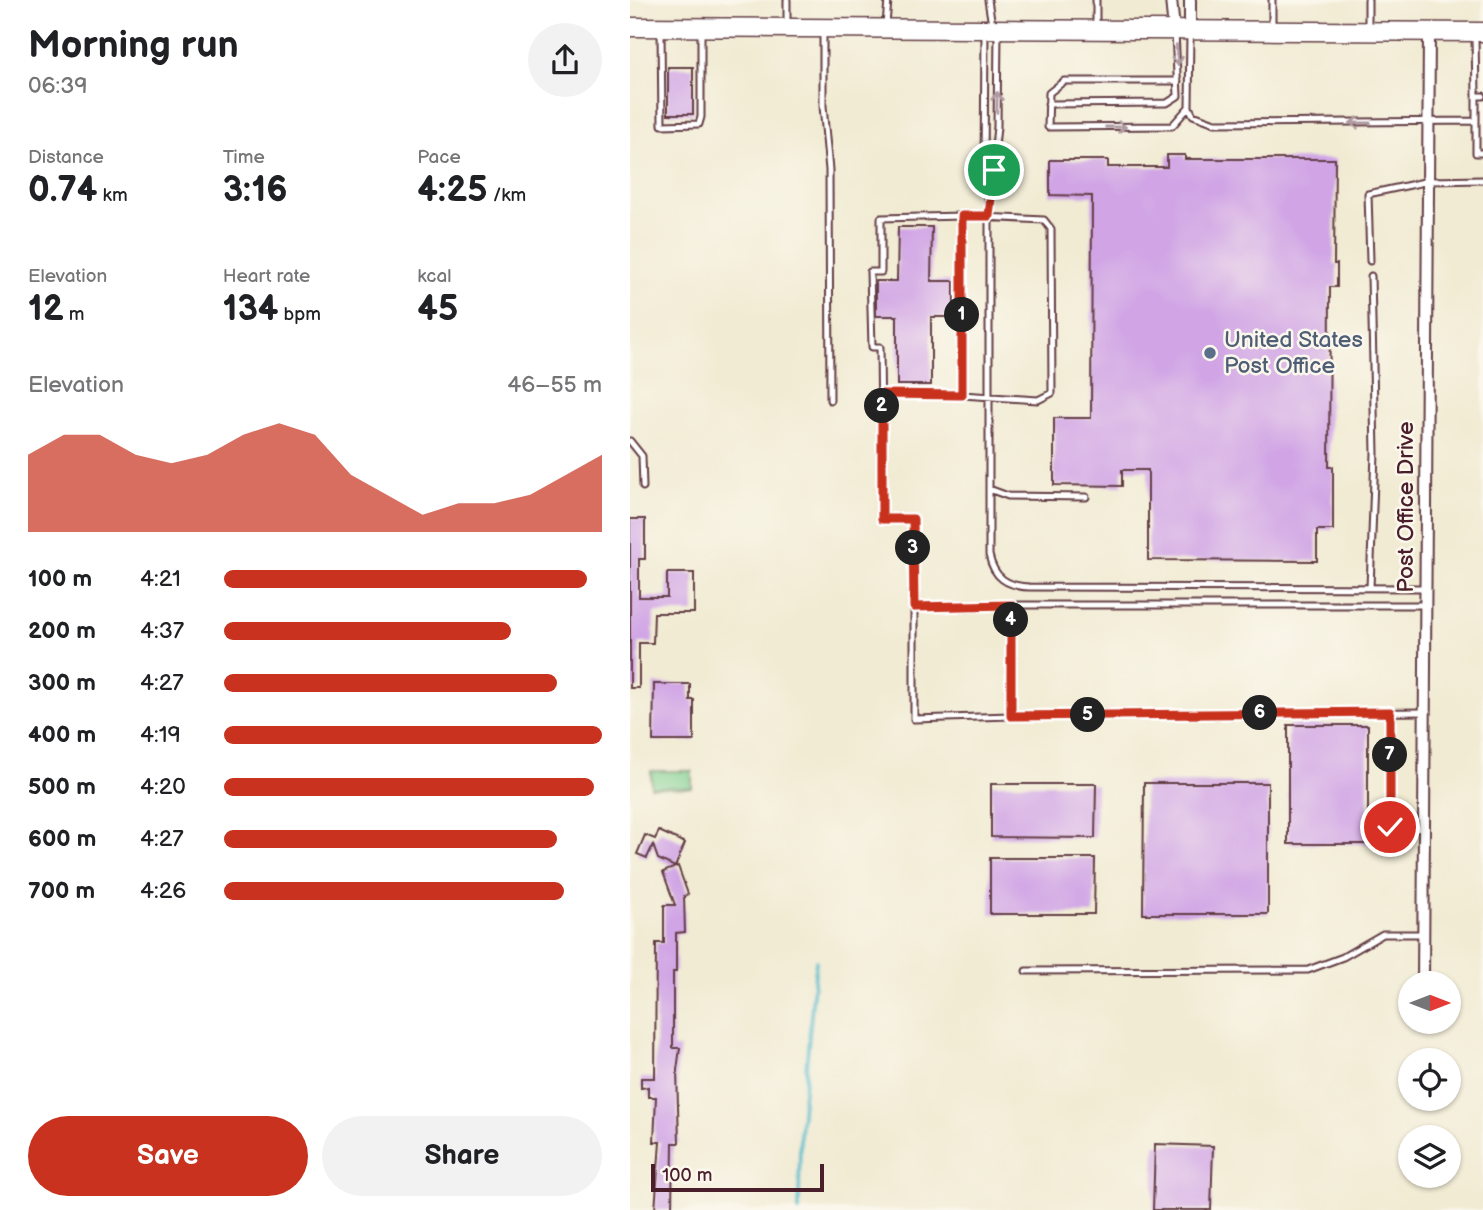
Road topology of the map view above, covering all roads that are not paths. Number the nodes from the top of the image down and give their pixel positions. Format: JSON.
{"nodes":[{"id":1,"x":787,"y":0,"type":"edge"},
{"id":2,"x":888,"y":0,"type":"edge"},
{"id":3,"x":988,"y":0,"type":"edge"},
{"id":4,"x":1096,"y":0,"type":"edge"},
{"id":5,"x":1171,"y":0,"type":"edge"},
{"id":6,"x":1190,"y":0,"type":"edge"},
{"id":7,"x":1272,"y":0,"type":"edge"},
{"id":8,"x":1368,"y":0,"type":"edge"},
{"id":9,"x":630,"y":27,"type":"edge"},
{"id":10,"x":660,"y":27,"type":"junction"},
{"id":11,"x":701,"y":27,"type":"junction"},
{"id":12,"x":787,"y":28,"type":"junction"},
{"id":13,"x":823,"y":28,"type":"junction"},
{"id":14,"x":886,"y":28,"type":"junction"},
{"id":15,"x":992,"y":28,"type":"junction"},
{"id":16,"x":1096,"y":29,"type":"junction"},
{"id":17,"x":1182,"y":29,"type":"junction"},
{"id":18,"x":1272,"y":29,"type":"junction"},
{"id":19,"x":1368,"y":30,"type":"junction"},
{"id":20,"x":1429,"y":31,"type":"junction"},
{"id":21,"x":1479,"y":32,"type":"edge"},
{"id":22,"x":1178,"y":81,"type":"junction"},
{"id":23,"x":1479,"y":96,"type":"edge"},
{"id":24,"x":1048,"y":104,"type":"junction"},
{"id":25,"x":1189,"y":107,"type":"junction"},
{"id":26,"x":1479,"y":112,"type":"edge"},
{"id":27,"x":1476,"y":121,"type":"junction"},
{"id":28,"x":1429,"y":124,"type":"junction"},
{"id":29,"x":1480,"y":130,"type":"edge"},
{"id":30,"x":1483,"y":153,"type":"edge"},
{"id":31,"x":1483,"y":180,"type":"edge"},
{"id":32,"x":1429,"y":181,"type":"junction"},
{"id":33,"x":989,"y":205,"type":"junction"},
{"id":34,"x":962,"y":216,"type":"junction"},
{"id":35,"x":989,"y":216,"type":"junction"},
{"id":36,"x":1370,"y":261,"type":"dead end"},
{"id":37,"x":1371,"y":276,"type":"dead end"},
{"id":38,"x":882,"y":394,"type":"junction"},
{"id":39,"x":962,"y":395,"type":"junction"},
{"id":40,"x":989,"y":398,"type":"junction"},
{"id":41,"x":830,"y":400,"type":"dead end"},
{"id":42,"x":630,"y":441,"type":"edge"},
{"id":43,"x":643,"y":487,"type":"dead end"},
{"id":44,"x":989,"y":489,"type":"junction"},
{"id":45,"x":1086,"y":497,"type":"dead end"},
{"id":46,"x":1370,"y":588,"type":"junction"},
{"id":47,"x":1427,"y":588,"type":"junction"},
{"id":48,"x":1011,"y":605,"type":"junction"},
{"id":49,"x":1427,"y":605,"type":"junction"},
{"id":50,"x":914,"y":607,"type":"junction"},
{"id":51,"x":1390,"y":712,"type":"junction"},
{"id":52,"x":1426,"y":712,"type":"junction"},
{"id":53,"x":1011,"y":716,"type":"junction"},
{"id":54,"x":1425,"y":828,"type":"junction"},
{"id":55,"x":1424,"y":934,"type":"junction"},
{"id":56,"x":1026,"y":971,"type":"dead end"},
{"id":57,"x":1423,"y":971,"type":"edge"}],
"edges":[{"from":1,"to":12,"type":"lane"},
{"from":2,"to":14,"type":"lane"},
{"from":3,"to":15,"type":"lane"},
{"from":4,"to":16,"type":"lane"},
{"from":5,"to":17,"type":"street"},
{"from":6,"to":17,"type":"street"},
{"from":7,"to":18,"type":"lane"},
{"from":8,"to":19,"type":"lane"},
{"from":9,"to":10,"type":"main road"},
{"from":10,"to":11,"type":"main road"},
{"from":10,"to":11,"type":"lane"},
{"from":11,"to":12,"type":"main road"},
{"from":12,"to":13,"type":"main road"},
{"from":13,"to":14,"type":"main road"},
{"from":13,"to":41,"type":"lane"},
{"from":14,"to":15,"type":"main road"},
{"from":15,"to":16,"type":"main road"},
{"from":33,"to":15,"type":"lane","one_way":true},
{"from":15,"to":33,"type":"lane"},
{"from":16,"to":17,"type":"main road"},
{"from":17,"to":18,"type":"main road"},
{"from":17,"to":22,"type":"lane","one_way":true},
{"from":17,"to":25,"type":"lane"},
{"from":18,"to":19,"type":"main road"},
{"from":19,"to":20,"type":"main road"},
{"from":20,"to":21,"type":"main road"},
{"from":20,"to":28,"type":"street","name":"Post Office Drive"},
{"from":21,"to":23,"type":"lane"},
{"from":22,"to":24,"type":"lane"},
{"from":22,"to":24,"type":"lane"},
{"from":23,"to":26,"type":"lane"},
{"from":24,"to":25,"type":"lane","one_way":true},
{"from":28,"to":25,"type":"lane","one_way":true},
{"from":26,"to":27,"type":"lane"},
{"from":27,"to":28,"type":"lane"},
{"from":27,"to":29,"type":"lane"},
{"from":28,"to":32,"type":"street","name":"Post Office Drive"},
{"from":29,"to":30,"type":"lane"},
{"from":31,"to":32,"type":"lane"},
{"from":32,"to":36,"type":"lane"},
{"from":32,"to":47,"type":"street","name":"Post Office Drive"},
{"from":33,"to":35,"type":"lane"},
{"from":34,"to":35,"type":"lane"},
{"from":34,"to":38,"type":"lane"},
{"from":34,"to":39,"type":"lane"},
{"from":35,"to":40,"type":"lane"},
{"from":35,"to":40,"type":"lane"},
{"from":37,"to":46,"type":"lane"},
{"from":38,"to":39,"type":"lane"},
{"from":38,"to":50,"type":"lane"},
{"from":39,"to":40,"type":"lane"},
{"from":40,"to":44,"type":"lane"},
{"from":42,"to":43,"type":"lane"},
{"from":44,"to":45,"type":"lane"},
{"from":44,"to":46,"type":"lane"},
{"from":46,"to":47,"type":"lane"},
{"from":47,"to":49,"type":"street","name":"Post Office Drive"},
{"from":48,"to":49,"type":"lane"},
{"from":48,"to":50,"type":"lane"},
{"from":48,"to":53,"type":"lane"},
{"from":49,"to":52,"type":"street","name":"Post Office Drive"},
{"from":50,"to":53,"type":"lane"},
{"from":51,"to":52,"type":"lane"},
{"from":51,"to":53,"type":"lane"},
{"from":51,"to":54,"type":"lane"},
{"from":52,"to":54,"type":"street","name":"Post Office Drive"},
{"from":54,"to":55,"type":"street","name":"Post Office Drive"},
{"from":55,"to":56,"type":"lane"},
{"from":55,"to":57,"type":"street","name":"Post Office Drive"}]}
